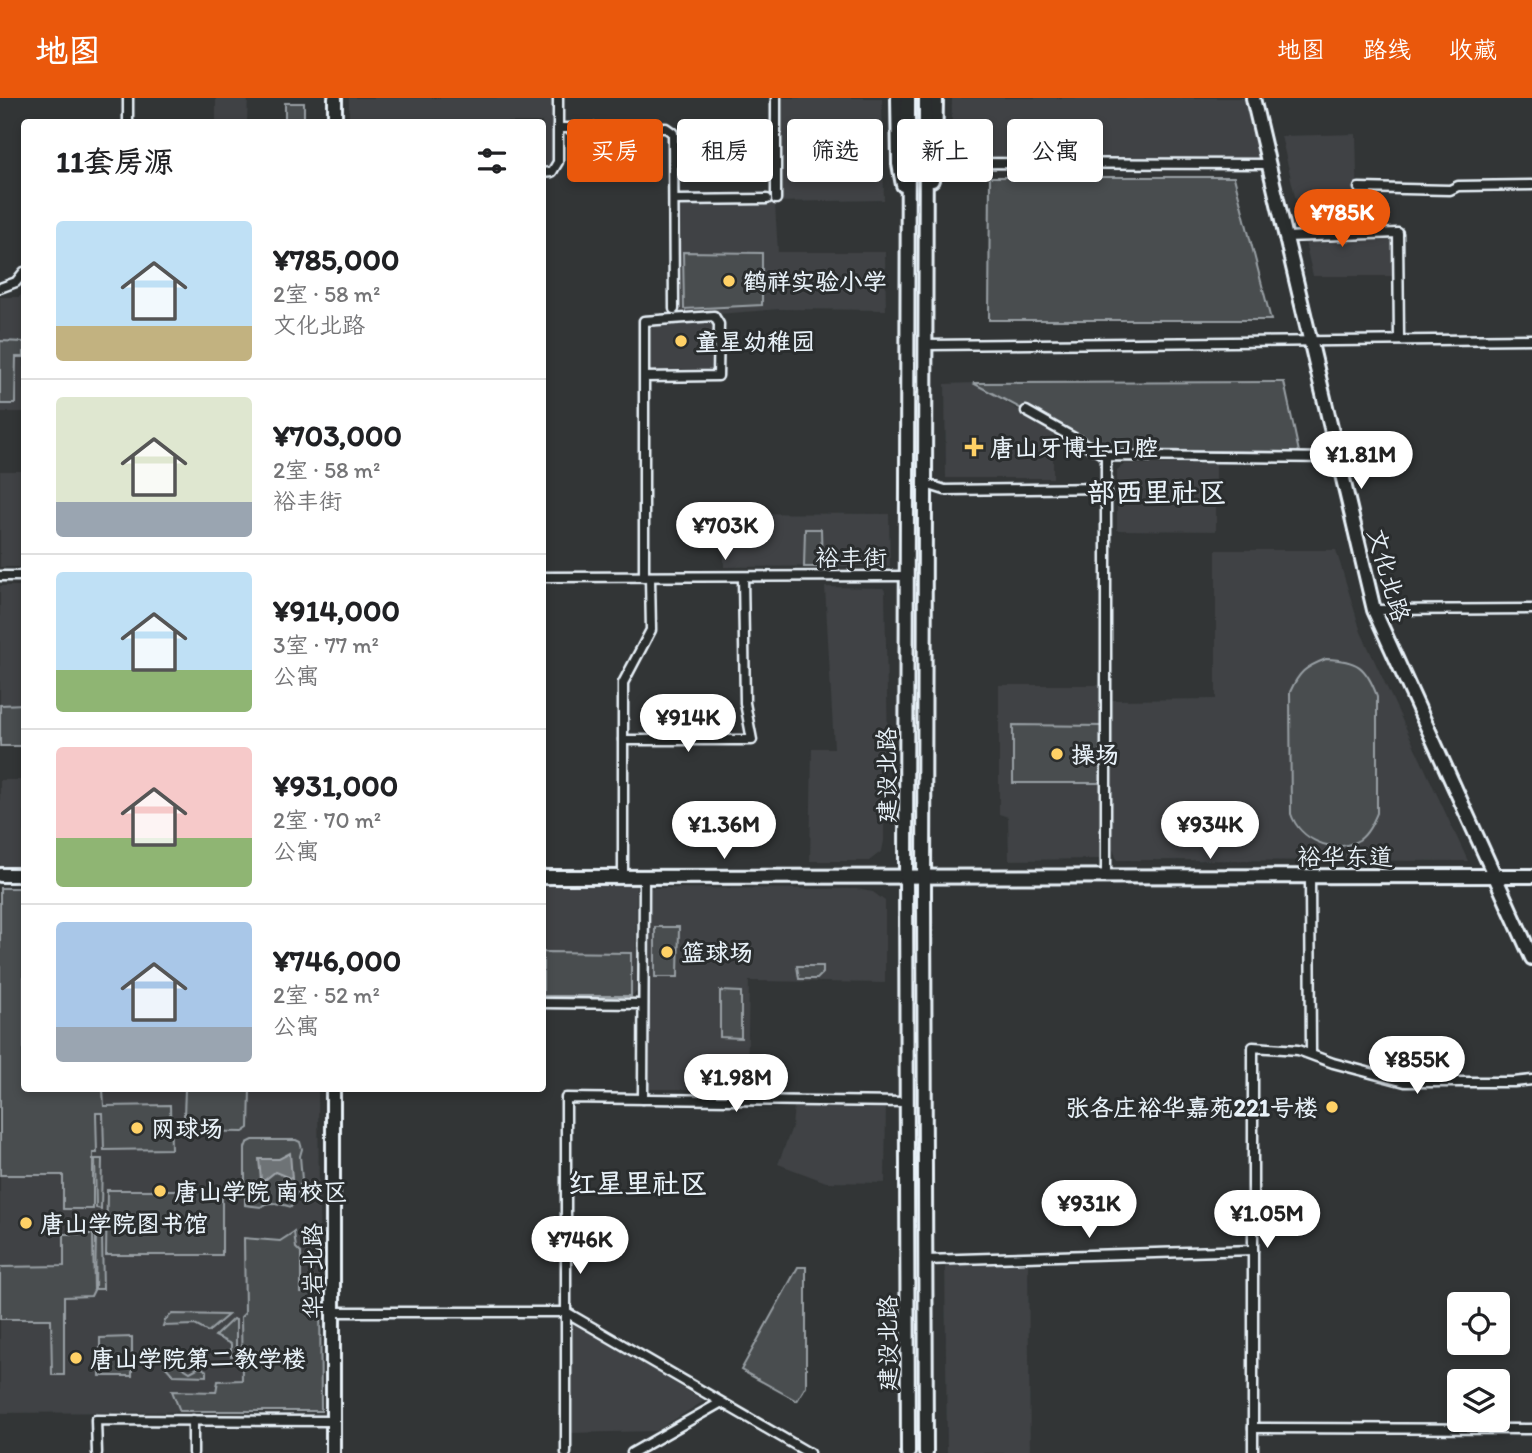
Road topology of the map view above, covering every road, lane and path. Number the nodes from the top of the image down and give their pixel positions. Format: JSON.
{"nodes":[{"id":1,"x":128,"y":98,"type":"edge"},
{"id":2,"x":335,"y":98,"type":"edge"},
{"id":3,"x":558,"y":98,"type":"edge"},
{"id":4,"x":776,"y":98,"type":"edge"},
{"id":5,"x":898,"y":98,"type":"edge"},
{"id":6,"x":908,"y":98,"type":"edge"},
{"id":7,"x":926,"y":98,"type":"edge"},
{"id":8,"x":936,"y":98,"type":"edge"},
{"id":9,"x":1253,"y":98,"type":"edge"},
{"id":10,"x":128,"y":119,"type":"edge"},
{"id":11,"x":335,"y":119,"type":"edge"},
{"id":12,"x":936,"y":119,"type":"edge"},
{"id":13,"x":558,"y":128,"type":"junction"},
{"id":14,"x":993,"y":163,"type":"edge"},
{"id":15,"x":1268,"y":164,"type":"junction"},
{"id":16,"x":546,"y":173,"type":"edge"},
{"id":17,"x":932,"y":182,"type":"edge"},
{"id":18,"x":1532,"y":185,"type":"edge"},
{"id":19,"x":1359,"y":188,"type":"dead end"},
{"id":20,"x":674,"y":200,"type":"junction"},
{"id":21,"x":927,"y":208,"type":"junction"},
{"id":22,"x":909,"y":209,"type":"junction"},
{"id":23,"x":1285,"y":237,"type":"junction"},
{"id":24,"x":21,"y":276,"type":"edge"},
{"id":25,"x":0,"y":288,"type":"edge"},
{"id":26,"x":674,"y":309,"type":"dead end"},
{"id":27,"x":1399,"y":339,"type":"junction"},
{"id":28,"x":1532,"y":339,"type":"edge"},
{"id":29,"x":1309,"y":341,"type":"junction"},
{"id":30,"x":927,"y":345,"type":"junction"},
{"id":31,"x":644,"y":377,"type":"junction"},
{"id":32,"x":1026,"y":411,"type":"dead end"},
{"id":33,"x":1106,"y":456,"type":"junction"},
{"id":34,"x":1337,"y":458,"type":"junction"},
{"id":35,"x":926,"y":485,"type":"junction"},
{"id":36,"x":1106,"y":488,"type":"junction"},
{"id":37,"x":0,"y":576,"type":"edge"},
{"id":38,"x":21,"y":576,"type":"edge"},
{"id":39,"x":908,"y":576,"type":"junction"},
{"id":40,"x":546,"y":577,"type":"edge"},
{"id":41,"x":647,"y":577,"type":"junction"},
{"id":42,"x":744,"y":577,"type":"junction"},
{"id":43,"x":1532,"y":609,"type":"edge"},
{"id":44,"x":1374,"y":610,"type":"junction"},
{"id":45,"x":623,"y":740,"type":"junction"},
{"id":46,"x":0,"y":875,"type":"edge"},
{"id":47,"x":21,"y":875,"type":"edge"},
{"id":48,"x":1532,"y":876,"type":"edge"},
{"id":49,"x":546,"y":877,"type":"edge"},
{"id":50,"x":623,"y":877,"type":"junction"},
{"id":51,"x":906,"y":877,"type":"junction"},
{"id":52,"x":925,"y":877,"type":"junction"},
{"id":53,"x":1310,"y":877,"type":"junction"},
{"id":54,"x":1495,"y":877,"type":"junction"},
{"id":55,"x":644,"y":878,"type":"junction"},
{"id":56,"x":1106,"y":878,"type":"junction"},
{"id":57,"x":1532,"y":958,"type":"edge"},
{"id":58,"x":546,"y":1003,"type":"edge"},
{"id":59,"x":643,"y":1004,"type":"junction"},
{"id":60,"x":1311,"y":1054,"type":"junction"},
{"id":61,"x":1532,"y":1080,"type":"edge"},
{"id":62,"x":333,"y":1092,"type":"edge"},
{"id":63,"x":643,"y":1099,"type":"junction"},
{"id":64,"x":907,"y":1101,"type":"junction"},
{"id":65,"x":1253,"y":1250,"type":"junction"},
{"id":66,"x":926,"y":1260,"type":"junction"},
{"id":67,"x":334,"y":1312,"type":"junction"},
{"id":68,"x":566,"y":1312,"type":"junction"},
{"id":69,"x":720,"y":1402,"type":"junction"},
{"id":70,"x":193,"y":1420,"type":"junction"},
{"id":71,"x":333,"y":1421,"type":"junction"},
{"id":72,"x":1253,"y":1428,"type":"junction"},
{"id":73,"x":1532,"y":1429,"type":"edge"},
{"id":74,"x":97,"y":1453,"type":"edge"},
{"id":75,"x":193,"y":1453,"type":"edge"},
{"id":76,"x":333,"y":1453,"type":"edge"},
{"id":77,"x":566,"y":1453,"type":"edge"},
{"id":78,"x":632,"y":1453,"type":"edge"},
{"id":79,"x":809,"y":1453,"type":"edge"},
{"id":80,"x":908,"y":1453,"type":"edge"},
{"id":81,"x":926,"y":1453,"type":"edge"},
{"id":82,"x":1253,"y":1453,"type":"edge"}],
"edges":[{"from":1,"to":10,"type":"street"},
{"from":2,"to":11,"type":"main road"},
{"from":3,"to":13,"type":"street"},
{"from":4,"to":20,"type":"street"},
{"from":5,"to":22,"type":"main road"},
{"from":6,"to":22,"type":"main road","name":"建设北路"},
{"from":7,"to":21,"type":"main road","name":"建设北路"},
{"from":8,"to":12,"type":"main road"},
{"from":9,"to":15,"type":"main road","name":"文化北路"},
{"from":13,"to":16,"type":"street"},
{"from":13,"to":20,"type":"street"},
{"from":14,"to":15,"type":"street"},
{"from":15,"to":23,"type":"main road","name":"文化北路"},
{"from":17,"to":21,"type":"main road"},
{"from":18,"to":19,"type":"street"},
{"from":20,"to":26,"type":"street"},
{"from":21,"to":30,"type":"main road","name":"建设北路"},
{"from":22,"to":39,"type":"main road","name":"建设北路"},
{"from":23,"to":27,"type":"street"},
{"from":23,"to":29,"type":"main road","name":"文化北路"},
{"from":24,"to":25,"type":"street"},
{"from":27,"to":28,"type":"street"},
{"from":27,"to":29,"type":"street"},
{"from":29,"to":30,"type":"street"},
{"from":29,"to":34,"type":"main road","name":"文化北路"},
{"from":30,"to":35,"type":"main road","name":"建设北路"},
{"from":31,"to":31,"type":"street"},
{"from":31,"to":41,"type":"street"},
{"from":32,"to":33,"type":"street"},
{"from":33,"to":34,"type":"street"},
{"from":33,"to":36,"type":"street"},
{"from":34,"to":44,"type":"main road","name":"文化北路"},
{"from":35,"to":36,"type":"street"},
{"from":35,"to":52,"type":"main road","name":"建设北路"},
{"from":36,"to":56,"type":"street"},
{"from":37,"to":38,"type":"street"},
{"from":39,"to":42,"type":"street","name":"裕丰街"},
{"from":39,"to":51,"type":"main road","name":"建设北路"},
{"from":40,"to":41,"type":"street","name":"裕丰街"},
{"from":41,"to":42,"type":"street","name":"裕丰街"},
{"from":41,"to":45,"type":"street"},
{"from":42,"to":45,"type":"street"},
{"from":43,"to":44,"type":"street"},
{"from":44,"to":54,"type":"main road","name":"文化北路"},
{"from":45,"to":50,"type":"street"},
{"from":46,"to":47,"type":"main road"},
{"from":48,"to":54,"type":"main road","name":"裕华东道"},
{"from":49,"to":50,"type":"main road","name":"裕华东道"},
{"from":50,"to":55,"type":"main road","name":"裕华东道"},
{"from":51,"to":52,"type":"main road","name":"裕华东道"},
{"from":51,"to":55,"type":"main road","name":"裕华东道"},
{"from":51,"to":64,"type":"main road","name":"建设北路"},
{"from":52,"to":56,"type":"main road","name":"裕华东道"},
{"from":52,"to":66,"type":"main road","name":"建设北路"},
{"from":53,"to":54,"type":"main road","name":"裕华东道"},
{"from":53,"to":56,"type":"main road","name":"裕华东道"},
{"from":53,"to":60,"type":"street"},
{"from":54,"to":57,"type":"main road","name":"文化北路"},
{"from":55,"to":59,"type":"street"},
{"from":58,"to":59,"type":"street"},
{"from":59,"to":63,"type":"street"},
{"from":60,"to":61,"type":"street"},
{"from":60,"to":65,"type":"street"},
{"from":62,"to":67,"type":"main road","name":"华岩北路"},
{"from":63,"to":64,"type":"street"},
{"from":63,"to":68,"type":"street"},
{"from":64,"to":80,"type":"main road","name":"建设北路"},
{"from":65,"to":66,"type":"street"},
{"from":65,"to":72,"type":"street"},
{"from":66,"to":81,"type":"main road","name":"建设北路"},
{"from":67,"to":68,"type":"street"},
{"from":67,"to":71,"type":"main road","name":"华岩北路"},
{"from":68,"to":69,"type":"street"},
{"from":68,"to":77,"type":"street"},
{"from":69,"to":78,"type":"street"},
{"from":69,"to":79,"type":"street"},
{"from":70,"to":71,"type":"street"},
{"from":70,"to":74,"type":"street"},
{"from":70,"to":75,"type":"street"},
{"from":71,"to":76,"type":"main road","name":"华岩北路"},
{"from":72,"to":73,"type":"street"},
{"from":72,"to":82,"type":"street"}]}
